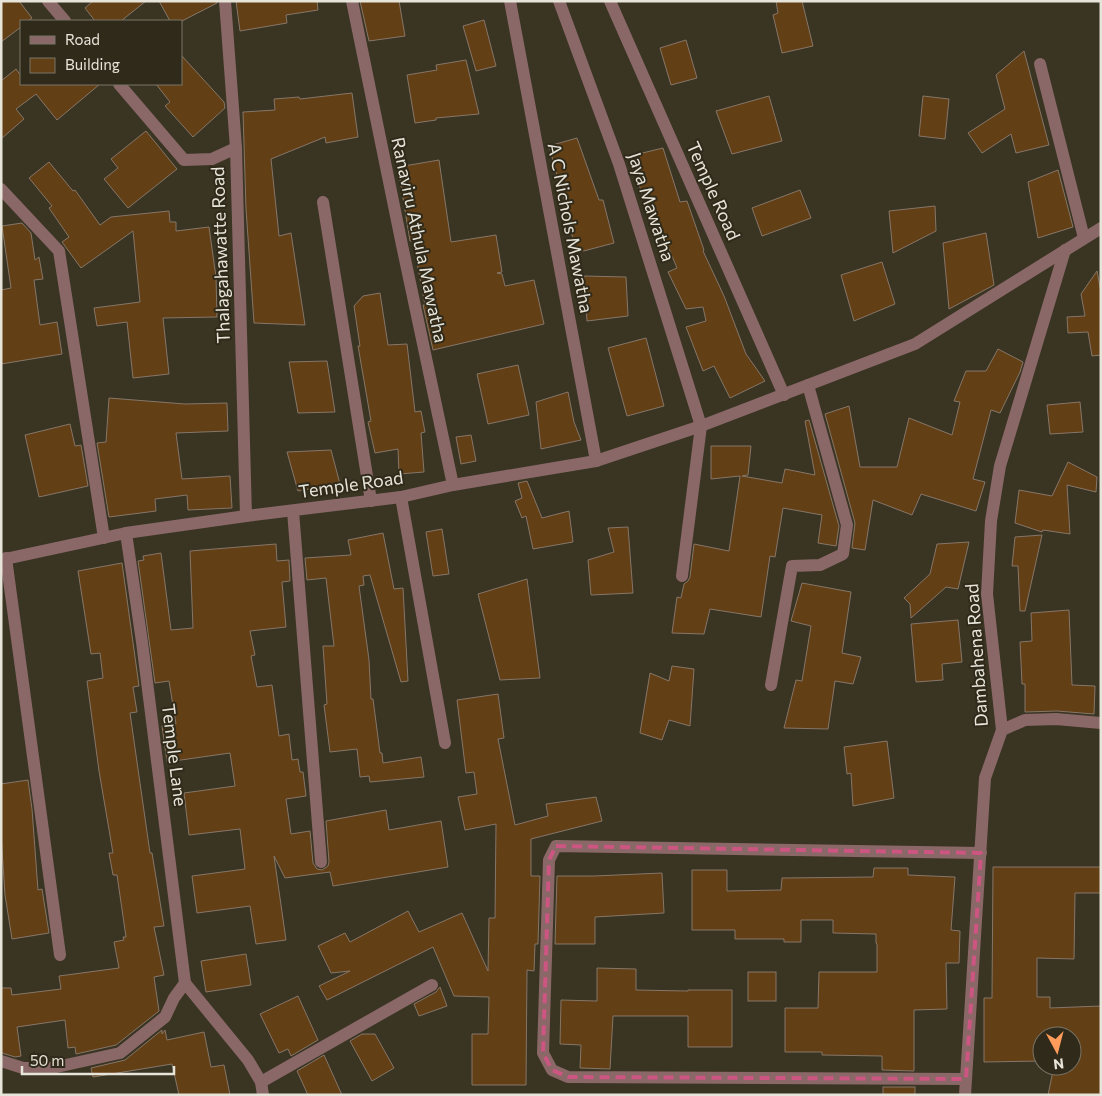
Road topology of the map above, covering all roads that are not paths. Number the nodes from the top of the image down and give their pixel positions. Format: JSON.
{"nodes":[{"id":1,"x":48,"y":1,"type":"edge"},
{"id":2,"x":226,"y":1,"type":"edge"},
{"id":3,"x":352,"y":1,"type":"edge"},
{"id":4,"x":510,"y":1,"type":"edge"},
{"id":5,"x":560,"y":1,"type":"edge"},
{"id":6,"x":610,"y":1,"type":"edge"},
{"id":7,"x":64,"y":20,"type":"edge"},
{"id":8,"x":1040,"y":64,"type":"dead end"},
{"id":9,"x":120,"y":85,"type":"edge"},
{"id":10,"x":236,"y":148,"type":"junction"},
{"id":11,"x":1,"y":190,"type":"edge"},
{"id":12,"x":324,"y":202,"type":"dead end"},
{"id":13,"x":1101,"y":228,"type":"edge"},
{"id":14,"x":1084,"y":238,"type":"junction"},
{"id":15,"x":1065,"y":250,"type":"junction"},
{"id":16,"x":808,"y":386,"type":"junction"},
{"id":17,"x":784,"y":395,"type":"junction"},
{"id":18,"x":701,"y":426,"type":"junction"},
{"id":19,"x":596,"y":461,"type":"junction"},
{"id":20,"x":453,"y":485,"type":"junction"},
{"id":21,"x":401,"y":497,"type":"junction"},
{"id":22,"x":371,"y":501,"type":"junction"},
{"id":23,"x":293,"y":511,"type":"junction"},
{"id":24,"x":246,"y":516,"type":"junction"},
{"id":25,"x":126,"y":533,"type":"junction"},
{"id":26,"x":104,"y":538,"type":"junction"},
{"id":27,"x":4,"y":559,"type":"edge"},
{"id":28,"x":682,"y":576,"type":"dead end"},
{"id":29,"x":771,"y":685,"type":"dead end"},
{"id":30,"x":1101,"y":723,"type":"edge"},
{"id":31,"x":1002,"y":730,"type":"junction"},
{"id":32,"x":445,"y":743,"type":"dead end"},
{"id":33,"x":981,"y":853,"type":"junction"},
{"id":34,"x":321,"y":862,"type":"dead end"},
{"id":35,"x":60,"y":955,"type":"dead end"},
{"id":36,"x":185,"y":983,"type":"junction"},
{"id":37,"x":432,"y":985,"type":"dead end"},
{"id":38,"x":1,"y":1061,"type":"edge"},
{"id":39,"x":966,"y":1079,"type":"junction"},
{"id":40,"x":262,"y":1088,"type":"edge"},
{"id":41,"x":965,"y":1095,"type":"edge"}],
"edges":[{"from":1,"to":7,"type":"street"},
{"from":2,"to":10,"type":"street"},
{"from":3,"to":20,"type":"street","name":"Ranaviru Athula Mawatha"},
{"from":4,"to":19,"type":"street","name":"A C Nichols Mawatha"},
{"from":5,"to":18,"type":"street","name":"Jaya Mawatha"},
{"from":6,"to":17,"type":"street","name":"Temple Road"},
{"from":8,"to":14,"type":"street"},
{"from":9,"to":10,"type":"street","name":"Thalagahawatte Road"},
{"from":10,"to":24,"type":"street","name":"Thalagahawatte Road"},
{"from":11,"to":26,"type":"street"},
{"from":12,"to":22,"type":"street"},
{"from":13,"to":14,"type":"street","name":"Temple Road"},
{"from":14,"to":15,"type":"street","name":"Temple Road"},
{"from":15,"to":16,"type":"street","name":"Temple Road"},
{"from":15,"to":31,"type":"street","name":"Dambahena Road"},
{"from":16,"to":17,"type":"street","name":"Temple Road"},
{"from":16,"to":29,"type":"street"},
{"from":17,"to":18,"type":"street","name":"Temple Road"},
{"from":18,"to":19,"type":"street","name":"Temple Road"},
{"from":18,"to":28,"type":"street"},
{"from":19,"to":20,"type":"street","name":"Temple Road"},
{"from":20,"to":21,"type":"street","name":"Temple Road"},
{"from":21,"to":22,"type":"street","name":"Temple Road"},
{"from":21,"to":32,"type":"street"},
{"from":22,"to":23,"type":"street","name":"Temple Road"},
{"from":23,"to":24,"type":"street","name":"Temple Road"},
{"from":23,"to":34,"type":"street"},
{"from":24,"to":25,"type":"street","name":"Temple Road"},
{"from":25,"to":26,"type":"street","name":"Temple Road"},
{"from":25,"to":36,"type":"street","name":"Temple Lane"},
{"from":26,"to":27,"type":"street","name":"Temple Road"},
{"from":27,"to":35,"type":"street"},
{"from":30,"to":31,"type":"street"},
{"from":31,"to":33,"type":"street","name":"Dambahena Road"},
{"from":33,"to":39,"type":"street","name":"Dambahena Road"},
{"from":33,"to":39,"type":"street"},
{"from":36,"to":38,"type":"street"},
{"from":36,"to":40,"type":"street"},
{"from":37,"to":40,"type":"street"},
{"from":39,"to":41,"type":"street","name":"Dambahena Road"}]}
